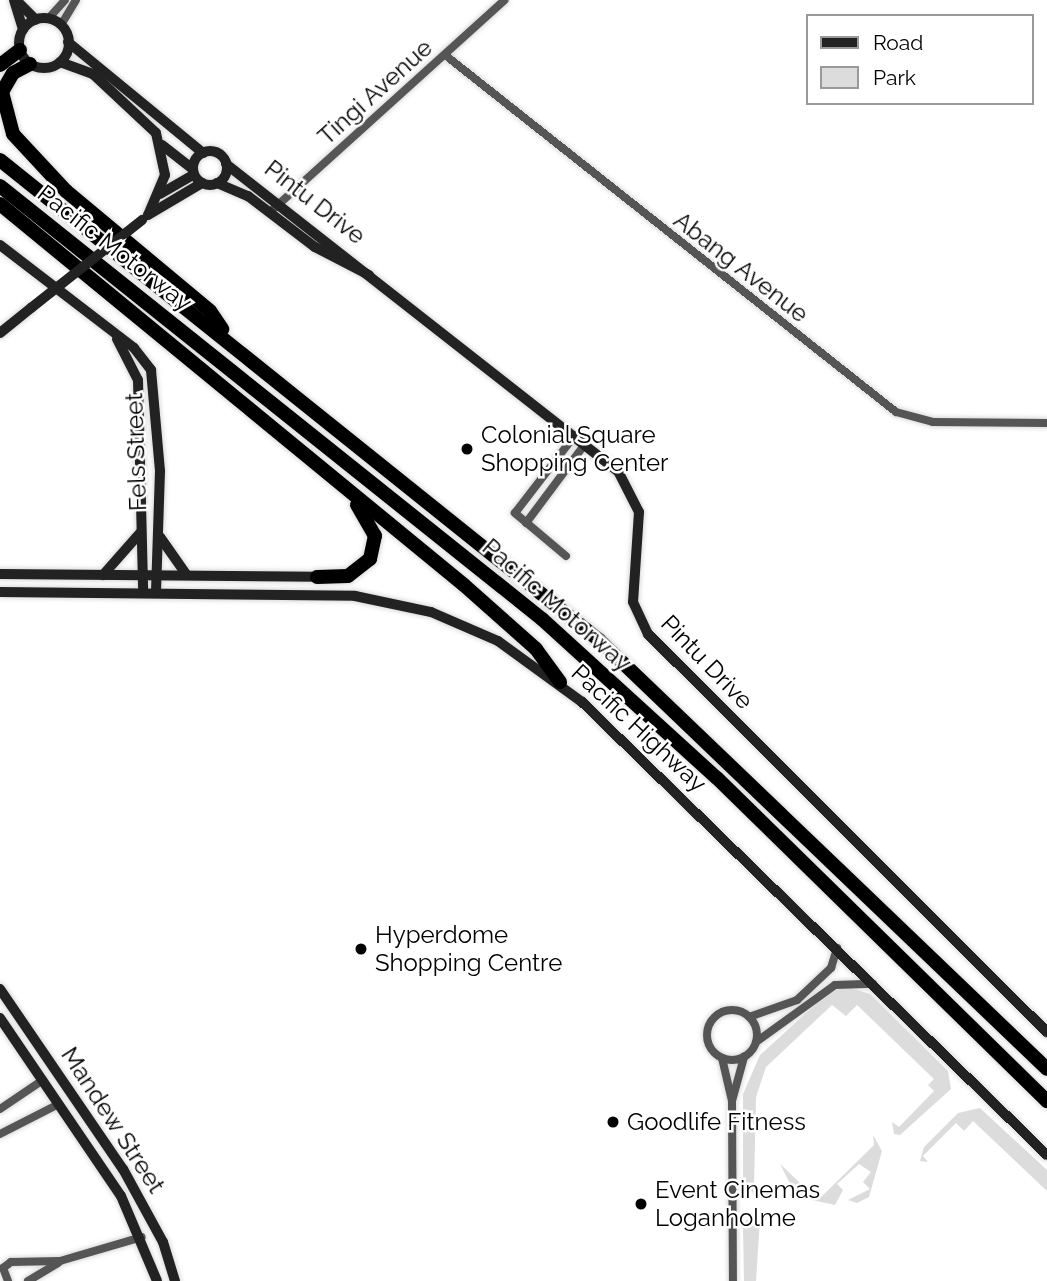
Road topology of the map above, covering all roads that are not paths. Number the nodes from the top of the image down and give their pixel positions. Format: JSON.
{"nodes":[{"id":1,"x":15,"y":0,"type":"edge"},
{"id":2,"x":65,"y":0,"type":"edge"},
{"id":3,"x":76,"y":0,"type":"edge"},
{"id":4,"x":505,"y":0,"type":"edge"},
{"id":5,"x":48,"y":19,"type":"junction"},
{"id":6,"x":36,"y":20,"type":"junction"},
{"id":7,"x":61,"y":25,"type":"junction"},
{"id":8,"x":23,"y":30,"type":"junction"},
{"id":9,"x":68,"y":42,"type":"junction"},
{"id":10,"x":20,"y":50,"type":"junction"},
{"id":11,"x":445,"y":55,"type":"junction"},
{"id":12,"x":60,"y":62,"type":"junction"},
{"id":13,"x":30,"y":64,"type":"junction"},
{"id":14,"x":0,"y":65,"type":"edge"},
{"id":15,"x":162,"y":145,"type":"junction"},
{"id":16,"x":203,"y":153,"type":"junction"},
{"id":17,"x":0,"y":160,"type":"edge"},
{"id":18,"x":226,"y":164,"type":"junction"},
{"id":19,"x":193,"y":172,"type":"junction"},
{"id":20,"x":202,"y":183,"type":"junction"},
{"id":21,"x":217,"y":183,"type":"junction"},
{"id":22,"x":0,"y":186,"type":"edge"},
{"id":23,"x":160,"y":194,"type":"junction"},
{"id":24,"x":280,"y":202,"type":"junction"},
{"id":25,"x":0,"y":204,"type":"edge"},
{"id":26,"x":270,"y":212,"type":"junction"},
{"id":27,"x":145,"y":217,"type":"junction"},
{"id":28,"x":0,"y":245,"type":"edge"},
{"id":29,"x":375,"y":277,"type":"junction"},
{"id":30,"x":0,"y":333,"type":"edge"},
{"id":31,"x":115,"y":337,"type":"junction"},
{"id":32,"x":229,"y":340,"type":"junction"},
{"id":33,"x":1047,"y":423,"type":"edge"},
{"id":34,"x":575,"y":435,"type":"junction"},
{"id":35,"x":585,"y":444,"type":"junction"},
{"id":36,"x":304,"y":457,"type":"junction"},
{"id":37,"x":550,"y":468,"type":"junction"},
{"id":38,"x":561,"y":475,"type":"junction"},
{"id":39,"x":526,"y":523,"type":"junction"},
{"id":40,"x":140,"y":533,"type":"junction"},
{"id":41,"x":160,"y":537,"type":"junction"},
{"id":42,"x":566,"y":556,"type":"dead end"},
{"id":43,"x":142,"y":574,"type":"junction"},
{"id":44,"x":156,"y":574,"type":"junction"},
{"id":45,"x":186,"y":574,"type":"junction"},
{"id":46,"x":0,"y":575,"type":"edge"},
{"id":47,"x":103,"y":575,"type":"junction"},
{"id":48,"x":317,"y":577,"type":"joint"},
{"id":49,"x":0,"y":592,"type":"edge"},
{"id":50,"x":143,"y":592,"type":"junction"},
{"id":51,"x":156,"y":593,"type":"junction"},
{"id":52,"x":560,"y":682,"type":"junction"},
{"id":53,"x":837,"y":944,"type":"junction"},
{"id":54,"x":876,"y":984,"type":"junction"},
{"id":55,"x":0,"y":989,"type":"edge"},
{"id":56,"x":749,"y":1017,"type":"junction"},
{"id":57,"x":0,"y":1018,"type":"edge"},
{"id":58,"x":1047,"y":1032,"type":"edge"},
{"id":59,"x":756,"y":1042,"type":"junction"},
{"id":60,"x":744,"y":1057,"type":"junction"},
{"id":61,"x":722,"y":1058,"type":"junction"},
{"id":62,"x":1047,"y":1069,"type":"edge"},
{"id":63,"x":43,"y":1080,"type":"junction"},
{"id":64,"x":732,"y":1101,"type":"junction"},
{"id":65,"x":1047,"y":1101,"type":"edge"},
{"id":66,"x":59,"y":1104,"type":"junction"},
{"id":67,"x":0,"y":1109,"type":"edge"},
{"id":68,"x":0,"y":1134,"type":"edge"},
{"id":69,"x":1047,"y":1154,"type":"edge"},
{"id":70,"x":142,"y":1237,"type":"junction"},
{"id":71,"x":60,"y":1261,"type":"junction"},
{"id":72,"x":8,"y":1281,"type":"edge"},
{"id":73,"x":28,"y":1281,"type":"edge"},
{"id":74,"x":158,"y":1281,"type":"edge"},
{"id":75,"x":175,"y":1281,"type":"edge"},
{"id":76,"x":733,"y":1281,"type":"edge"}],
"edges":[{"from":1,"to":6,"type":"street"},
{"from":1,"to":8,"type":"street"},
{"from":2,"to":5,"type":"street"},
{"from":3,"to":7,"type":"street"},
{"from":4,"to":11,"type":"street","name":"Tingi Avenue"},
{"from":5,"to":6,"type":"street"},
{"from":5,"to":7,"type":"street"},
{"from":6,"to":8,"type":"street"},
{"from":7,"to":9,"type":"street"},
{"from":8,"to":10,"type":"street"},
{"from":9,"to":12,"type":"street"},
{"from":9,"to":16,"type":"street"},
{"from":10,"to":13,"type":"street"},
{"from":10,"to":14,"type":"highway"},
{"from":11,"to":24,"type":"street","name":"Tingi Avenue"},
{"from":11,"to":33,"type":"street","name":"Abang Avenue"},
{"from":12,"to":13,"type":"street"},
{"from":12,"to":15,"type":"street"},
{"from":13,"to":32,"type":"highway"},
{"from":15,"to":19,"type":"street"},
{"from":15,"to":23,"type":"street"},
{"from":16,"to":18,"type":"street"},
{"from":16,"to":19,"type":"street"},
{"from":17,"to":32,"type":"highway","name":"Pacific Motorway"},
{"from":18,"to":21,"type":"street"},
{"from":18,"to":24,"type":"street","name":"Pintu Drive"},
{"from":19,"to":20,"type":"street"},
{"from":19,"to":23,"type":"street"},
{"from":20,"to":21,"type":"street"},
{"from":20,"to":27,"type":"street"},
{"from":21,"to":26,"type":"street","name":"Pintu Drive"},
{"from":22,"to":65,"type":"highway","name":"Pacific Motorway"},
{"from":23,"to":27,"type":"street"},
{"from":24,"to":26,"type":"street","name":"Tingi Avenue"},
{"from":24,"to":29,"type":"street","name":"Pintu Drive"},
{"from":25,"to":36,"type":"highway"},
{"from":26,"to":29,"type":"street","name":"Pintu Drive"},
{"from":27,"to":30,"type":"street","bridge":true},
{"from":28,"to":31,"type":"street"},
{"from":29,"to":34,"type":"street","name":"Pintu Drive"},
{"from":31,"to":40,"type":"street","name":"Fels Street"},
{"from":31,"to":41,"type":"street","name":"Fels Street"},
{"from":32,"to":62,"type":"highway","name":"Pacific Motorway"},
{"from":34,"to":35,"type":"street","name":"Pintu Drive"},
{"from":34,"to":37,"type":"street"},
{"from":35,"to":38,"type":"street"},
{"from":35,"to":58,"type":"street","name":"Pintu Drive"},
{"from":36,"to":48,"type":"highway"},
{"from":36,"to":52,"type":"highway"},
{"from":37,"to":38,"type":"street"},
{"from":37,"to":39,"type":"street"},
{"from":38,"to":39,"type":"street"},
{"from":39,"to":42,"type":"street"},
{"from":40,"to":43,"type":"street","name":"Fels Street"},
{"from":40,"to":47,"type":"street"},
{"from":41,"to":44,"type":"street","name":"Fels Street"},
{"from":41,"to":45,"type":"street"},
{"from":43,"to":44,"type":"street"},
{"from":43,"to":47,"type":"street"},
{"from":43,"to":50,"type":"street","name":"Fels Street"},
{"from":44,"to":45,"type":"street"},
{"from":44,"to":51,"type":"street","name":"Fels Street"},
{"from":45,"to":48,"type":"street"},
{"from":46,"to":47,"type":"street"},
{"from":49,"to":50,"type":"street","name":"Pacific Highway"},
{"from":50,"to":51,"type":"street","name":"Pacific Highway"},
{"from":51,"to":52,"type":"street","name":"Pacific Highway"},
{"from":52,"to":53,"type":"street","name":"Pacific Highway"},
{"from":53,"to":54,"type":"street","name":"Pacific Highway"},
{"from":53,"to":56,"type":"street"},
{"from":54,"to":59,"type":"street"},
{"from":54,"to":69,"type":"street","name":"Pacific Highway"},
{"from":55,"to":75,"type":"street","name":"Mandew Street"},
{"from":56,"to":59,"type":"street"},
{"from":56,"to":61,"type":"street"},
{"from":57,"to":63,"type":"street","name":"Mandew Street"},
{"from":59,"to":60,"type":"street"},
{"from":60,"to":61,"type":"street"},
{"from":60,"to":64,"type":"street"},
{"from":61,"to":64,"type":"street"},
{"from":63,"to":66,"type":"street","name":"Mandew Street"},
{"from":63,"to":67,"type":"street"},
{"from":64,"to":76,"type":"street"},
{"from":66,"to":68,"type":"street"},
{"from":66,"to":70,"type":"street","name":"Mandew Street"},
{"from":70,"to":71,"type":"street"},
{"from":70,"to":74,"type":"street","name":"Mandew Street"},
{"from":71,"to":72,"type":"street"},
{"from":71,"to":73,"type":"street"}]}
